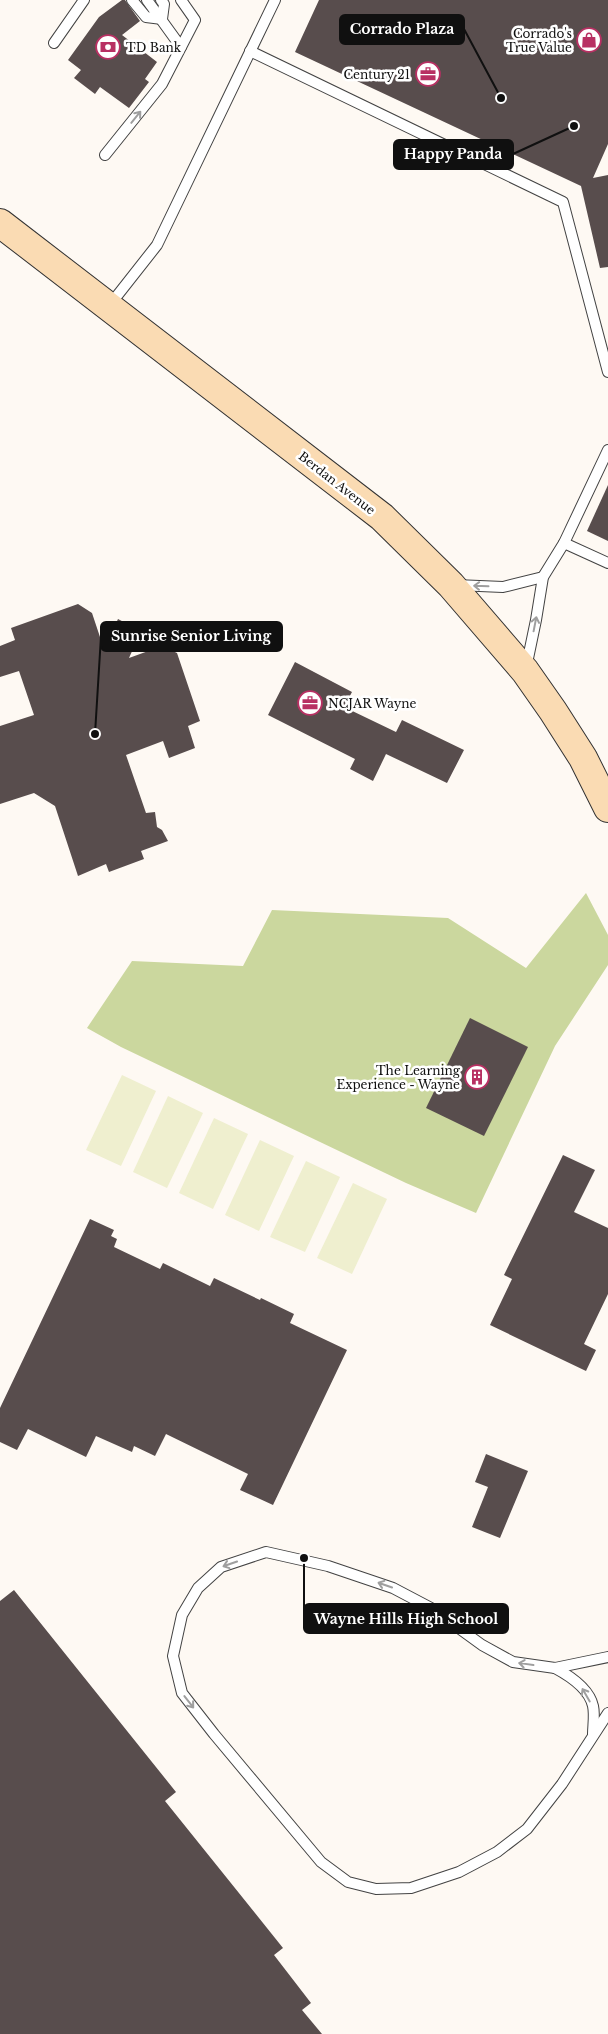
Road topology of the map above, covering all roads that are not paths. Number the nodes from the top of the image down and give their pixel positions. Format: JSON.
{"nodes":[{"id":1,"x":84,"y":0,"type":"edge"},
{"id":2,"x":132,"y":0,"type":"edge"},
{"id":3,"x":147,"y":0,"type":"edge"},
{"id":4,"x":162,"y":0,"type":"edge"},
{"id":5,"x":181,"y":0,"type":"edge"},
{"id":6,"x":275,"y":0,"type":"edge"},
{"id":7,"x":162,"y":18,"type":"junction"},
{"id":8,"x":54,"y":43,"type":"dead end"},
{"id":9,"x":182,"y":47,"type":"junction"},
{"id":10,"x":250,"y":51,"type":"junction"},
{"id":11,"x":105,"y":155,"type":"dead end"},
{"id":12,"x":0,"y":223,"type":"edge"},
{"id":13,"x":109,"y":307,"type":"junction"},
{"id":14,"x":608,"y":372,"type":"edge"},
{"id":15,"x":608,"y":450,"type":"edge"},
{"id":16,"x":564,"y":543,"type":"junction"},
{"id":17,"x":608,"y":563,"type":"edge"},
{"id":18,"x":543,"y":577,"type":"junction"},
{"id":19,"x":451,"y":585,"type":"junction"},
{"id":20,"x":525,"y":671,"type":"junction"},
{"id":21,"x":605,"y":794,"type":"edge"},
{"id":22,"x":608,"y":1657,"type":"edge"},
{"id":23,"x":555,"y":1668,"type":"junction"},
{"id":24,"x":608,"y":1713,"type":"edge"},
{"id":25,"x":593,"y":1735,"type":"junction"}],
"edges":[{"from":1,"to":8,"type":"lane"},
{"from":2,"to":7,"type":"lane"},
{"from":3,"to":7,"type":"lane"},
{"from":4,"to":7,"type":"lane"},
{"from":5,"to":9,"type":"lane"},
{"from":6,"to":10,"type":"lane"},
{"from":7,"to":9,"type":"lane"},
{"from":11,"to":9,"type":"lane","one_way":true},
{"from":10,"to":13,"type":"lane"},
{"from":10,"to":14,"type":"lane"},
{"from":12,"to":13,"type":"main road","name":"Berdan Avenue"},
{"from":13,"to":19,"type":"main road","name":"Berdan Avenue"},
{"from":15,"to":16,"type":"lane"},
{"from":16,"to":17,"type":"lane"},
{"from":16,"to":18,"type":"lane"},
{"from":18,"to":19,"type":"lane","one_way":true},
{"from":20,"to":18,"type":"lane","one_way":true},
{"from":19,"to":20,"type":"main road","name":"Berdan Avenue"},
{"from":20,"to":21,"type":"main road","name":"Berdan Avenue"},
{"from":22,"to":23,"type":"lane"},
{"from":25,"to":23,"type":"lane","one_way":true},
{"from":23,"to":25,"type":"lane","one_way":true},
{"from":24,"to":25,"type":"lane"}]}
